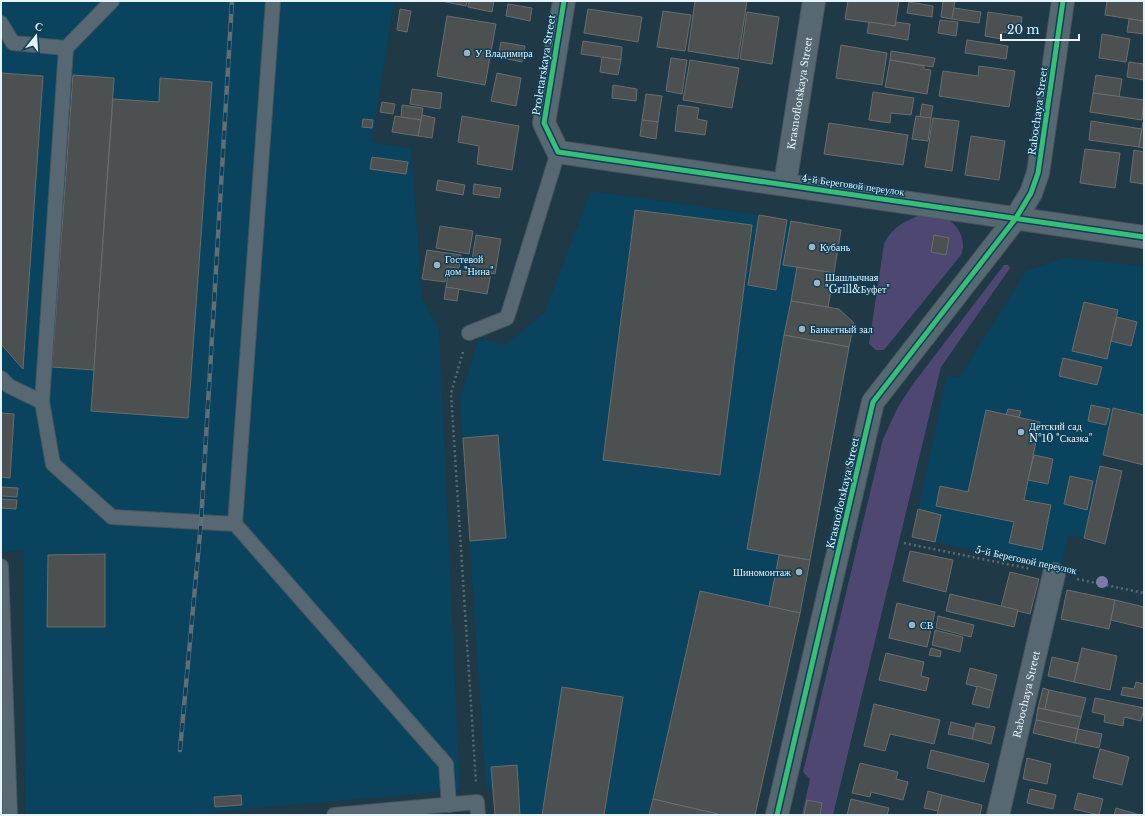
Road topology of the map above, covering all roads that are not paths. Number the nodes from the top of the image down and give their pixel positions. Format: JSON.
{"nodes":[{"id":1,"x":112,"y":1,"type":"edge"},
{"id":2,"x":273,"y":1,"type":"edge"},
{"id":3,"x":564,"y":1,"type":"edge"},
{"id":4,"x":814,"y":1,"type":"edge"},
{"id":5,"x":1063,"y":1,"type":"edge"},
{"id":6,"x":1,"y":23,"type":"edge"},
{"id":7,"x":66,"y":48,"type":"junction"},
{"id":8,"x":558,"y":152,"type":"junction"},
{"id":9,"x":785,"y":184,"type":"junction"},
{"id":10,"x":1016,"y":218,"type":"junction"},
{"id":11,"x":1144,"y":237,"type":"edge"},
{"id":12,"x":469,"y":333,"type":"road end"},
{"id":13,"x":1,"y":378,"type":"edge"},
{"id":14,"x":42,"y":402,"type":"junction"},
{"id":15,"x":235,"y":524,"type":"junction"},
{"id":16,"x":1,"y":566,"type":"edge"},
{"id":17,"x":1054,"y":574,"type":"road end"},
{"id":18,"x":449,"y":805,"type":"junction"},
{"id":19,"x":477,"y":809,"type":"edge"},
{"id":20,"x":10,"y":815,"type":"edge"},
{"id":21,"x":334,"y":815,"type":"edge"},
{"id":22,"x":777,"y":815,"type":"edge"},
{"id":23,"x":998,"y":815,"type":"edge"}],
"edges":[{"from":1,"to":7,"type":"lane"},
{"from":2,"to":15,"type":"lane"},
{"from":3,"to":8,"type":"street","name":"Proletarskaya Street"},
{"from":4,"to":9,"type":"street","name":"Krasnoflotskaya Street"},
{"from":5,"to":10,"type":"street","name":"Rabochaya Street"},
{"from":6,"to":7,"type":"lane"},
{"from":7,"to":14,"type":"lane"},
{"from":8,"to":9,"type":"street","name":"4-й Береговой переулок"},
{"from":8,"to":12,"type":"lane"},
{"from":9,"to":10,"type":"street","name":"4-й Береговой переулок"},
{"from":10,"to":11,"type":"street","name":"4-й Береговой переулок"},
{"from":10,"to":22,"type":"street","name":"Krasnoflotskaya Street"},
{"from":13,"to":14,"type":"lane"},
{"from":14,"to":15,"type":"lane"},
{"from":15,"to":18,"type":"lane"},
{"from":16,"to":20,"type":"lane"},
{"from":17,"to":23,"type":"street","name":"Rabochaya Street"},
{"from":18,"to":19,"type":"lane"},
{"from":18,"to":21,"type":"lane"}]}
